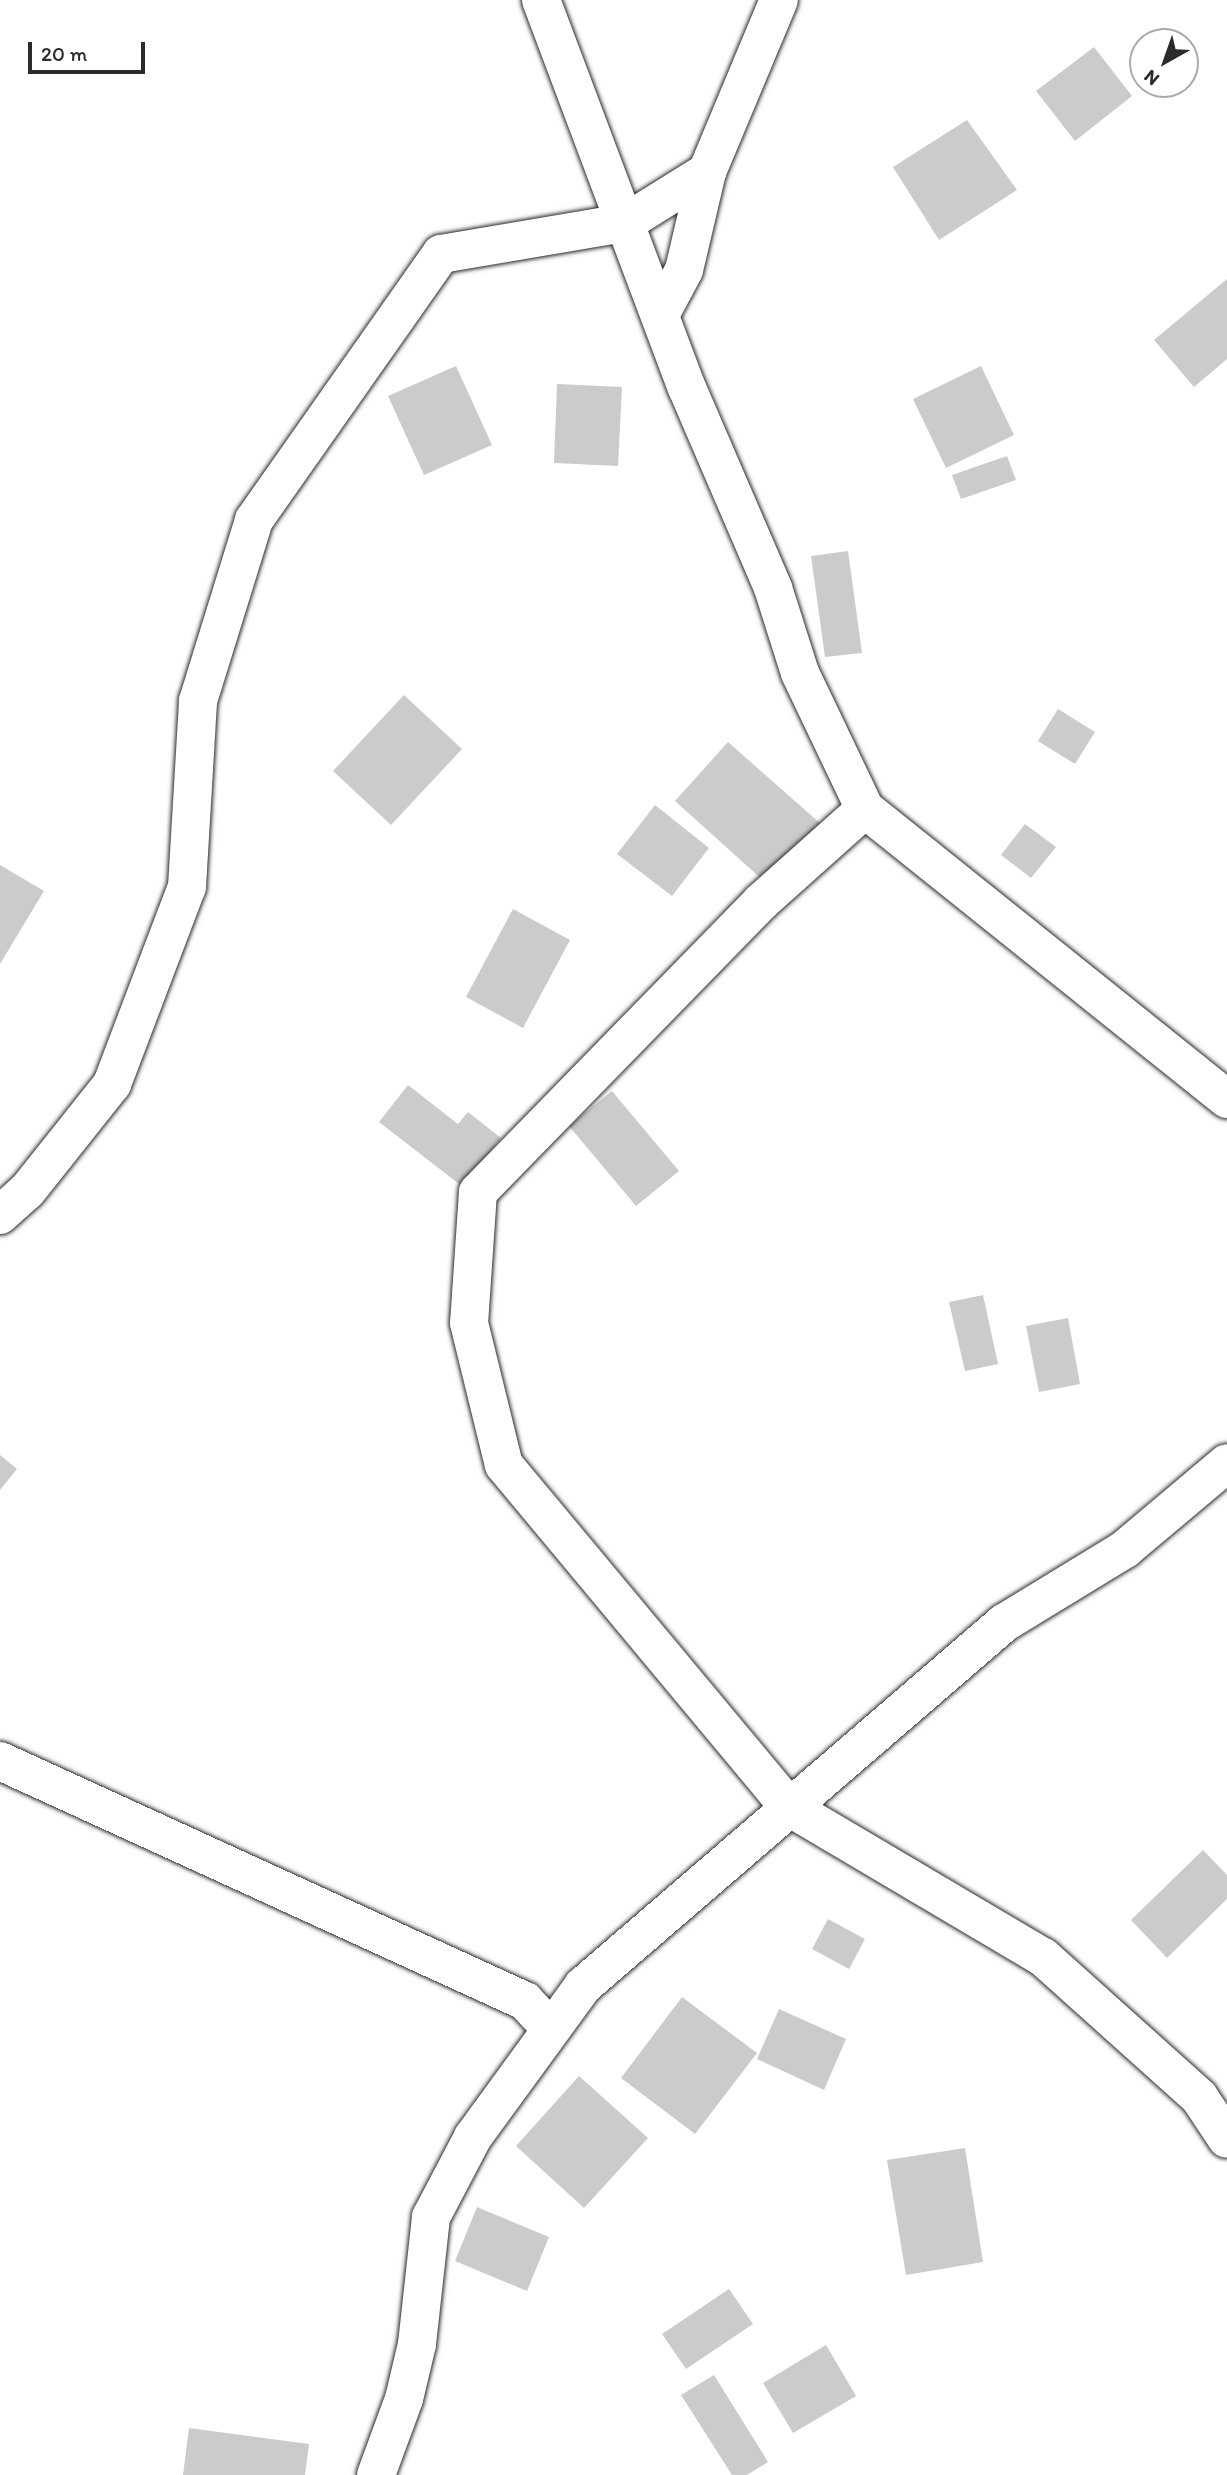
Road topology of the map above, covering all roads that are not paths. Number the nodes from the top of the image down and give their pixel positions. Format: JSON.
{"nodes":[{"id":1,"x":541,"y":0,"type":"edge"},
{"id":2,"x":779,"y":0,"type":"edge"},
{"id":3,"x":707,"y":172,"type":"junction"},
{"id":4,"x":625,"y":223,"type":"junction"},
{"id":5,"x":660,"y":315,"type":"junction"},
{"id":6,"x":864,"y":809,"type":"junction"},
{"id":7,"x":1227,"y":1099,"type":"edge"},
{"id":8,"x":0,"y":1215,"type":"edge"},
{"id":9,"x":1227,"y":1463,"type":"edge"},
{"id":10,"x":0,"y":1761,"type":"edge"},
{"id":11,"x":789,"y":1807,"type":"junction"},
{"id":12,"x":583,"y":1986,"type":"junction"},
{"id":13,"x":525,"y":2001,"type":"junction"},
{"id":14,"x":550,"y":2028,"type":"junction"},
{"id":15,"x":1227,"y":2139,"type":"edge"},
{"id":16,"x":376,"y":2475,"type":"edge"}],
"edges":[{"from":1,"to":4,"type":"street"},
{"from":2,"to":3,"type":"street"},
{"from":3,"to":4,"type":"street"},
{"from":3,"to":5,"type":"street"},
{"from":4,"to":5,"type":"street"},
{"from":4,"to":8,"type":"street"},
{"from":5,"to":6,"type":"street"},
{"from":6,"to":7,"type":"street"},
{"from":6,"to":11,"type":"street"},
{"from":9,"to":11,"type":"street"},
{"from":10,"to":13,"type":"street"},
{"from":11,"to":12,"type":"street"},
{"from":11,"to":15,"type":"street"},
{"from":12,"to":13,"type":"street"},
{"from":12,"to":14,"type":"street"},
{"from":13,"to":14,"type":"street"},
{"from":14,"to":16,"type":"street"}]}
